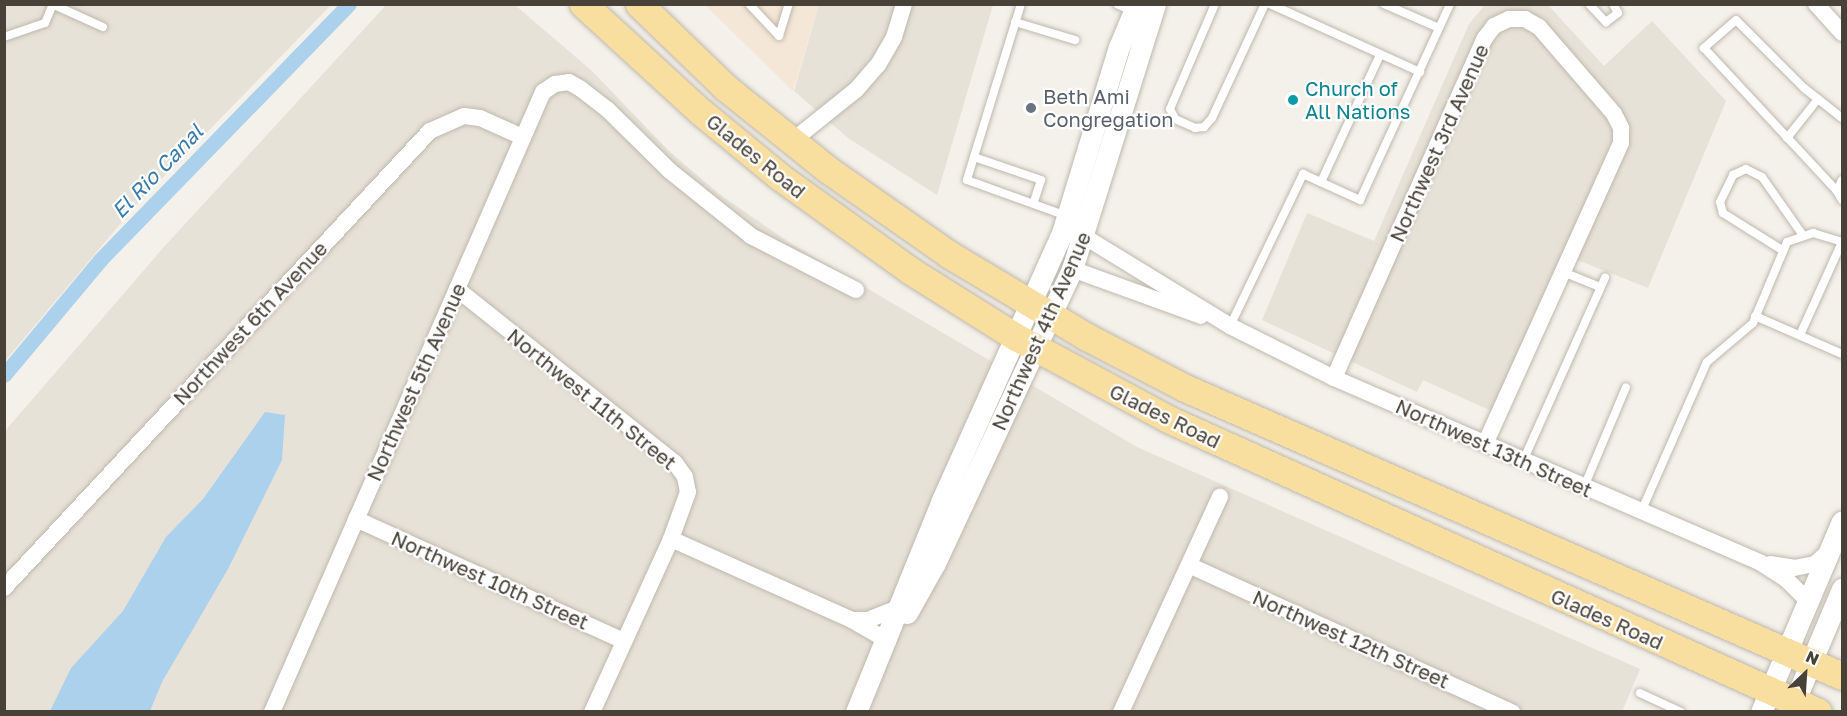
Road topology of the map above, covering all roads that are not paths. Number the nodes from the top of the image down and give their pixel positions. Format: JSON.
{"nodes":[{"id":1,"x":583,"y":4,"type":"edge"},
{"id":2,"x":639,"y":4,"type":"edge"},
{"id":3,"x":749,"y":4,"type":"edge"},
{"id":4,"x":789,"y":4,"type":"edge"},
{"id":5,"x":904,"y":4,"type":"edge"},
{"id":6,"x":1021,"y":4,"type":"edge"},
{"id":7,"x":1215,"y":4,"type":"edge"},
{"id":8,"x":1265,"y":4,"type":"edge"},
{"id":9,"x":1270,"y":4,"type":"edge"},
{"id":10,"x":1384,"y":4,"type":"edge"},
{"id":11,"x":1450,"y":4,"type":"edge"},
{"id":12,"x":1590,"y":4,"type":"edge"},
{"id":13,"x":1613,"y":4,"type":"edge"},
{"id":14,"x":1816,"y":4,"type":"edge"},
{"id":15,"x":53,"y":5,"type":"edge"},
{"id":16,"x":1139,"y":9,"type":"edge"},
{"id":17,"x":1015,"y":22,"type":"junction"},
{"id":18,"x":103,"y":27,"type":"dead end"},
{"id":19,"x":1439,"y":28,"type":"junction"},
{"id":20,"x":1842,"y":33,"type":"edge"},
{"id":21,"x":4,"y":36,"type":"edge"},
{"id":22,"x":1075,"y":40,"type":"dead end"},
{"id":23,"x":1380,"y":55,"type":"junction"},
{"id":24,"x":1420,"y":72,"type":"junction"},
{"id":25,"x":1818,"y":99,"type":"junction"},
{"id":26,"x":1842,"y":118,"type":"edge"},
{"id":27,"x":520,"y":136,"type":"junction"},
{"id":28,"x":1788,"y":138,"type":"junction"},
{"id":29,"x":791,"y":142,"type":"junction"},
{"id":30,"x":974,"y":157,"type":"junction"},
{"id":31,"x":1842,"y":180,"type":"edge"},
{"id":32,"x":1322,"y":182,"type":"junction"},
{"id":33,"x":1837,"y":191,"type":"junction"},
{"id":34,"x":1842,"y":200,"type":"edge"},
{"id":35,"x":1034,"y":204,"type":"junction"},
{"id":36,"x":1067,"y":216,"type":"junction"},
{"id":37,"x":1802,"y":234,"type":"junction"},
{"id":38,"x":1084,"y":237,"type":"junction"},
{"id":39,"x":1842,"y":242,"type":"edge"},
{"id":40,"x":1782,"y":250,"type":"junction"},
{"id":41,"x":1072,"y":269,"type":"junction"},
{"id":42,"x":1563,"y":272,"type":"junction"},
{"id":43,"x":1605,"y":278,"type":"dead end"},
{"id":44,"x":1600,"y":287,"type":"junction"},
{"id":45,"x":457,"y":289,"type":"junction"},
{"id":46,"x":856,"y":290,"type":"dead end"},
{"id":47,"x":1042,"y":308,"type":"junction"},
{"id":48,"x":1755,"y":315,"type":"junction"},
{"id":49,"x":1230,"y":326,"type":"junction"},
{"id":50,"x":1800,"y":335,"type":"junction"},
{"id":51,"x":1025,"y":342,"type":"junction"},
{"id":52,"x":1842,"y":354,"type":"edge"},
{"id":53,"x":1334,"y":378,"type":"junction"},
{"id":54,"x":1626,"y":387,"type":"dead end"},
{"id":55,"x":1485,"y":444,"type":"junction"},
{"id":56,"x":1523,"y":461,"type":"junction"},
{"id":57,"x":1583,"y":488,"type":"junction"},
{"id":58,"x":1220,"y":497,"type":"dead end"},
{"id":59,"x":1641,"y":512,"type":"junction"},
{"id":60,"x":356,"y":519,"type":"junction"},
{"id":61,"x":1842,"y":521,"type":"edge"},
{"id":62,"x":671,"y":539,"type":"junction"},
{"id":63,"x":1830,"y":551,"type":"junction"},
{"id":64,"x":1761,"y":562,"type":"junction"},
{"id":65,"x":1191,"y":566,"type":"junction"},
{"id":66,"x":4,"y":588,"type":"edge"},
{"id":67,"x":1842,"y":589,"type":"edge"},
{"id":68,"x":1808,"y":601,"type":"junction"},
{"id":69,"x":897,"y":608,"type":"junction"},
{"id":70,"x":1836,"y":618,"type":"edge"},
{"id":71,"x":852,"y":620,"type":"junction"},
{"id":72,"x":624,"y":640,"type":"junction"},
{"id":73,"x":888,"y":640,"type":"junction"},
{"id":74,"x":1786,"y":652,"type":"junction"},
{"id":75,"x":1811,"y":663,"type":"junction"},
{"id":76,"x":1842,"y":676,"type":"edge"},
{"id":77,"x":1640,"y":693,"type":"dead end"},
{"id":78,"x":1765,"y":701,"type":"edge"},
{"id":79,"x":1801,"y":708,"type":"edge"},
{"id":80,"x":279,"y":709,"type":"edge"},
{"id":81,"x":591,"y":711,"type":"edge"},
{"id":82,"x":856,"y":711,"type":"edge"},
{"id":83,"x":1121,"y":711,"type":"edge"},
{"id":84,"x":1512,"y":711,"type":"edge"},
{"id":85,"x":1681,"y":711,"type":"edge"}],
"edges":[{"from":1,"to":51,"type":"main road","name":"Glades Road"},
{"from":2,"to":29,"type":"main road","name":"Glades Road"},
{"from":3,"to":4,"type":"lane"},
{"from":5,"to":29,"type":"street"},
{"from":6,"to":17,"type":"lane"},
{"from":7,"to":8,"type":"lane"},
{"from":9,"to":23,"type":"lane"},
{"from":10,"to":19,"type":"lane"},
{"from":11,"to":19,"type":"lane"},
{"from":12,"to":13,"type":"lane"},
{"from":14,"to":20,"type":"street"},
{"from":15,"to":18,"type":"lane"},
{"from":15,"to":21,"type":"lane"},
{"from":16,"to":36,"type":"street","name":"Northwest 4th Avenue"},
{"from":16,"to":38,"type":"street","name":"Northwest 4th Avenue"},
{"from":17,"to":22,"type":"lane"},
{"from":17,"to":30,"type":"lane"},
{"from":19,"to":24,"type":"lane"},
{"from":23,"to":24,"type":"lane"},
{"from":23,"to":32,"type":"lane"},
{"from":24,"to":32,"type":"lane"},
{"from":25,"to":26,"type":"lane"},
{"from":25,"to":28,"type":"lane"},
{"from":25,"to":28,"type":"lane"},
{"from":27,"to":45,"type":"street","name":"Northwest 5th Avenue"},
{"from":27,"to":46,"type":"street","name":"Northwest 5th Avenue"},
{"from":27,"to":66,"type":"street","name":"Northwest 6th Avenue"},
{"from":28,"to":33,"type":"lane"},
{"from":29,"to":47,"type":"main road","name":"Glades Road"},
{"from":30,"to":35,"type":"lane"},
{"from":30,"to":35,"type":"lane"},
{"from":31,"to":33,"type":"lane"},
{"from":32,"to":49,"type":"lane"},
{"from":33,"to":34,"type":"lane"},
{"from":35,"to":36,"type":"lane"},
{"from":36,"to":47,"type":"street","name":"Northwest 4th Avenue"},
{"from":37,"to":39,"type":"lane"},
{"from":37,"to":40,"type":"lane"},
{"from":37,"to":40,"type":"lane"},
{"from":38,"to":41,"type":"street","name":"Northwest 4th Avenue"},
{"from":38,"to":49,"type":"street","name":"Northwest 13th Street"},
{"from":39,"to":50,"type":"lane"},
{"from":40,"to":48,"type":"lane"},
{"from":41,"to":47,"type":"street","name":"Northwest 4th Avenue"},
{"from":41,"to":49,"type":"street","name":"Northwest 13th Street"},
{"from":42,"to":44,"type":"lane"},
{"from":42,"to":53,"type":"street","name":"Northwest 3rd Avenue"},
{"from":42,"to":55,"type":"street","name":"Northwest 3rd Avenue"},
{"from":43,"to":44,"type":"lane"},
{"from":44,"to":56,"type":"lane"},
{"from":45,"to":60,"type":"street","name":"Northwest 5th Avenue"},
{"from":45,"to":62,"type":"street","name":"Northwest 11th Street"},
{"from":47,"to":51,"type":"street","name":"Northwest 4th Avenue"},
{"from":47,"to":74,"type":"main road","name":"Glades Road"},
{"from":48,"to":50,"type":"lane"},
{"from":48,"to":59,"type":"lane"},
{"from":49,"to":53,"type":"street","name":"Northwest 13th Street"},
{"from":50,"to":52,"type":"lane"},
{"from":51,"to":69,"type":"street","name":"Northwest 4th Avenue"},
{"from":51,"to":73,"type":"street","name":"Northwest 4th Avenue"},
{"from":51,"to":78,"type":"main road","name":"Glades Road"},
{"from":53,"to":55,"type":"street","name":"Northwest 13th Street"},
{"from":54,"to":57,"type":"lane"},
{"from":55,"to":56,"type":"street","name":"Northwest 13th Street"},
{"from":56,"to":57,"type":"street","name":"Northwest 13th Street"},
{"from":57,"to":59,"type":"street","name":"Northwest 13th Street"},
{"from":58,"to":65,"type":"street"},
{"from":59,"to":64,"type":"street","name":"Northwest 13th Street"},
{"from":60,"to":72,"type":"street","name":"Northwest 10th Street"},
{"from":60,"to":80,"type":"street","name":"Northwest 5th Avenue"},
{"from":61,"to":63,"type":"street"},
{"from":62,"to":71,"type":"street"},
{"from":62,"to":72,"type":"street","name":"Northwest 11th Street"},
{"from":63,"to":64,"type":"street","name":"Northwest 13th Street"},
{"from":63,"to":68,"type":"street"},
{"from":64,"to":68,"type":"street","name":"Northwest 13th Street"},
{"from":65,"to":83,"type":"street"},
{"from":65,"to":84,"type":"street","name":"Northwest 12th Street"},
{"from":67,"to":70,"type":"street"},
{"from":68,"to":74,"type":"street"},
{"from":69,"to":71,"type":"street"},
{"from":69,"to":73,"type":"street","name":"Northwest 4th Avenue"},
{"from":70,"to":75,"type":"street"},
{"from":71,"to":73,"type":"street"},
{"from":72,"to":81,"type":"street","name":"Northwest 11th Street"},
{"from":73,"to":82,"type":"street","name":"Northwest 4th Avenue"},
{"from":74,"to":75,"type":"main road","name":"Glades Road"},
{"from":74,"to":78,"type":"street"},
{"from":75,"to":76,"type":"main road","name":"Glades Road"},
{"from":75,"to":79,"type":"street"},
{"from":77,"to":85,"type":"lane"},
{"from":78,"to":79,"type":"main road","name":"Glades Road"}]}
